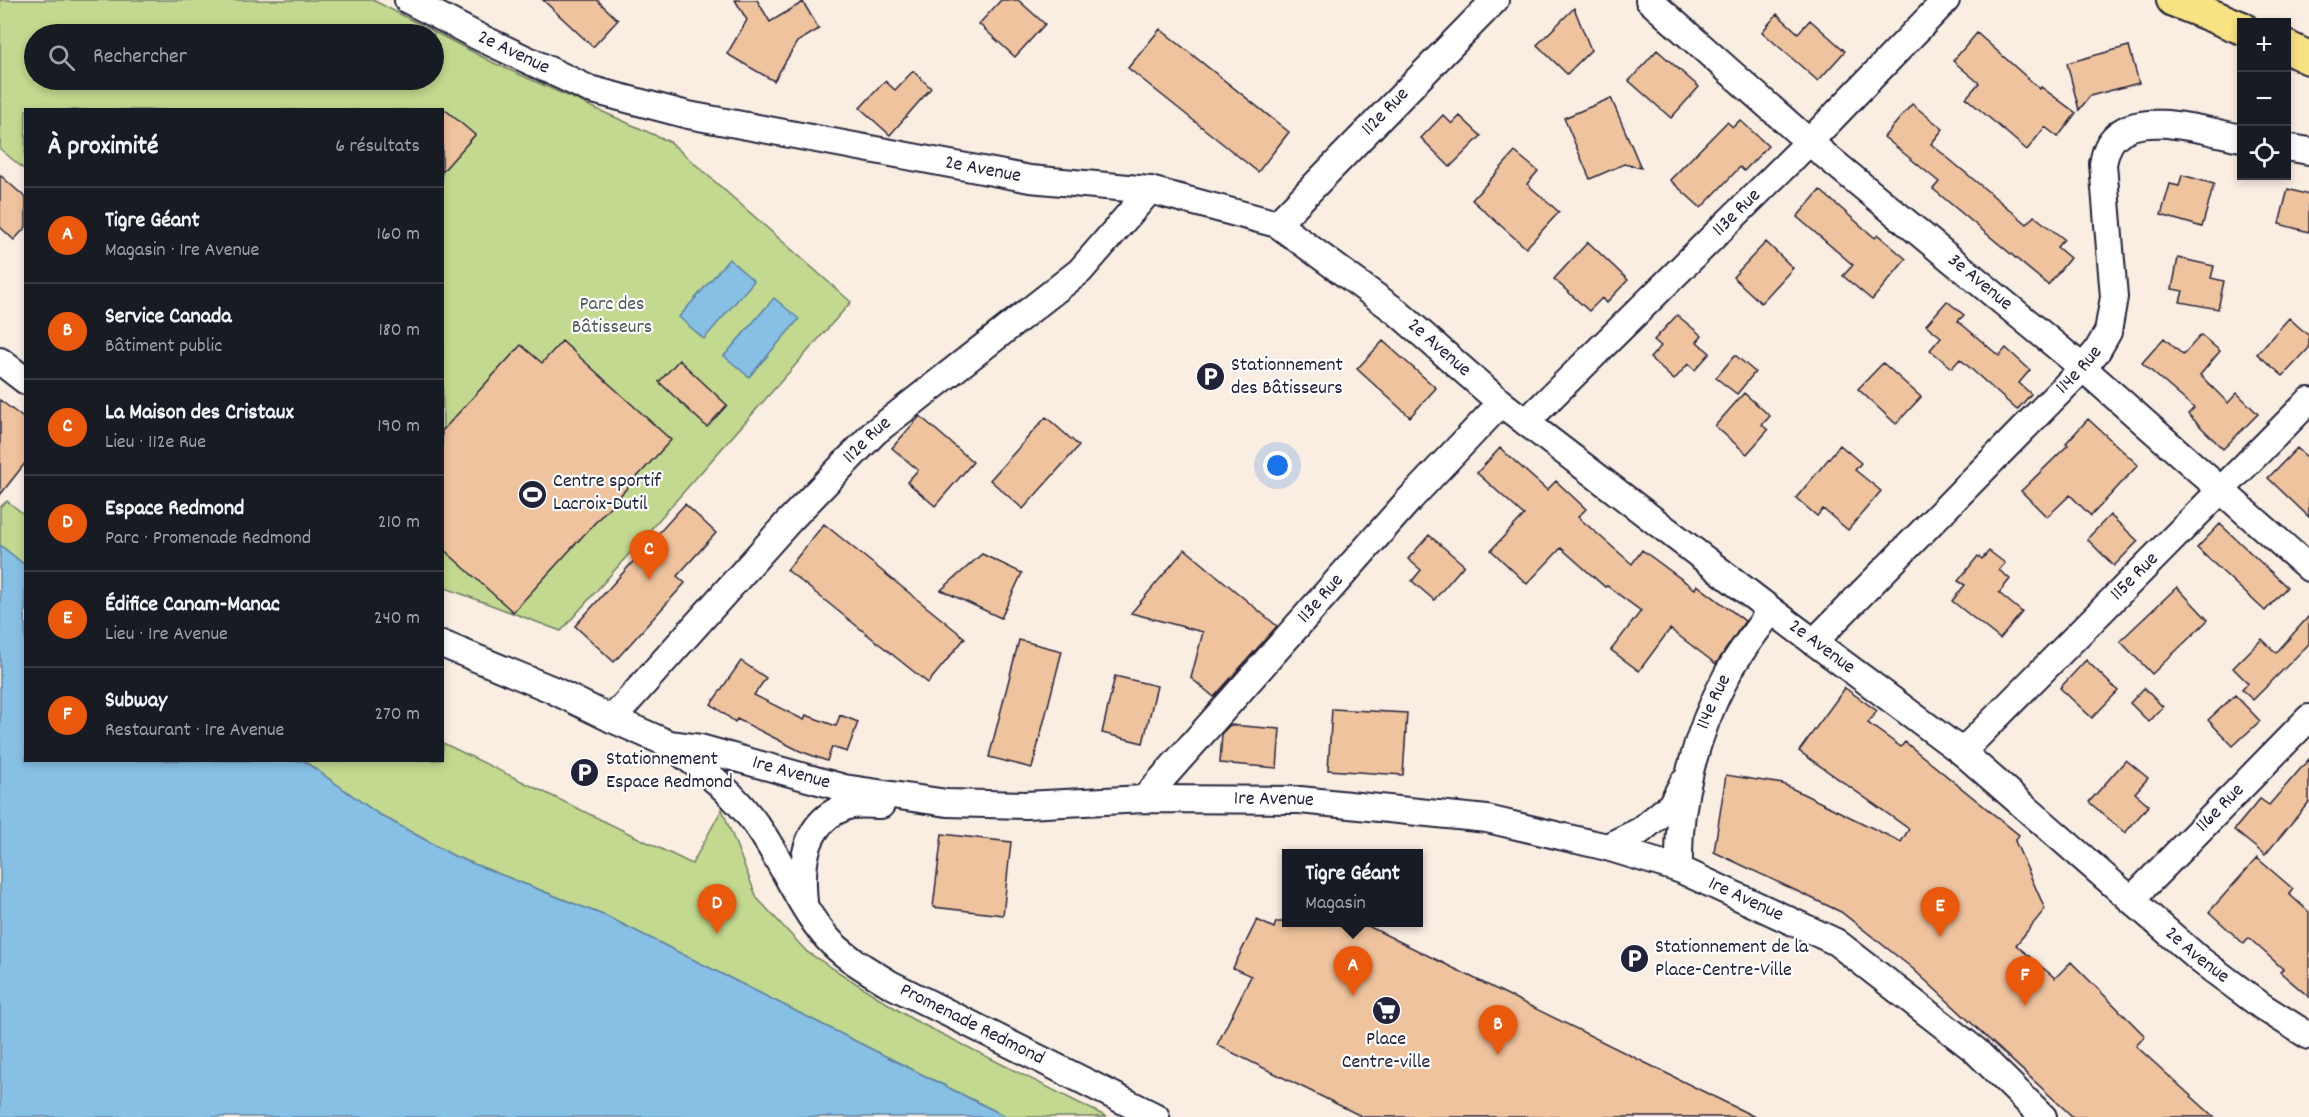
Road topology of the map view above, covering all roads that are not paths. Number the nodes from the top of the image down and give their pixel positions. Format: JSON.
{"nodes":[{"id":1,"x":408,"y":0,"type":"edge"},
{"id":2,"x":1495,"y":0,"type":"edge"},
{"id":3,"x":1649,"y":0,"type":"edge"},
{"id":4,"x":1946,"y":0,"type":"edge"},
{"id":5,"x":2173,"y":0,"type":"edge"},
{"id":6,"x":2237,"y":26,"type":"edge"},
{"id":7,"x":2291,"y":49,"type":"edge"},
{"id":8,"x":2309,"y":58,"type":"edge"},
{"id":9,"x":2237,"y":137,"type":"edge"},
{"id":10,"x":1809,"y":142,"type":"junction"},
{"id":11,"x":2291,"y":148,"type":"edge"},
{"id":12,"x":2309,"y":152,"type":"edge"},
{"id":13,"x":1150,"y":190,"type":"junction"},
{"id":14,"x":1277,"y":224,"type":"junction"},
{"id":15,"x":0,"y":361,"type":"edge"},
{"id":16,"x":2083,"y":368,"type":"junction"},
{"id":17,"x":24,"y":379,"type":"edge"},
{"id":18,"x":2309,"y":401,"type":"edge"},
{"id":19,"x":1501,"y":403,"type":"junction"},
{"id":20,"x":1526,"y":422,"type":"junction"},
{"id":21,"x":2223,"y":490,"type":"junction"},
{"id":22,"x":2309,"y":568,"type":"edge"},
{"id":23,"x":1771,"y":610,"type":"junction"},
{"id":24,"x":1814,"y":642,"type":"junction"},
{"id":25,"x":444,"y":645,"type":"edge"},
{"id":26,"x":2309,"y":718,"type":"edge"},
{"id":27,"x":612,"y":719,"type":"junction"},
{"id":28,"x":669,"y":744,"type":"junction"},
{"id":29,"x":1962,"y":752,"type":"junction"},
{"id":30,"x":1691,"y":770,"type":"junction"},
{"id":31,"x":1144,"y":799,"type":"junction"},
{"id":32,"x":947,"y":803,"type":"junction"},
{"id":33,"x":1607,"y":847,"type":"junction"},
{"id":34,"x":1679,"y":869,"type":"junction"},
{"id":35,"x":2131,"y":900,"type":"junction"},
{"id":36,"x":805,"y":909,"type":"junction"},
{"id":37,"x":2309,"y":1036,"type":"edge"},
{"id":38,"x":1156,"y":1117,"type":"edge"},
{"id":39,"x":2043,"y":1117,"type":"edge"}],
"edges":[{"from":1,"to":13,"type":"street","name":"2e Avenue"},
{"from":2,"to":14,"type":"street","name":"112e Rue"},
{"from":3,"to":10,"type":"street","name":"3e Avenue"},
{"from":4,"to":10,"type":"street","name":"113e Rue"},
{"from":5,"to":6,"type":"main road"},
{"from":7,"to":8,"type":"main road"},
{"from":9,"to":16,"type":"street","name":"114e Rue"},
{"from":10,"to":16,"type":"street","name":"3e Avenue"},
{"from":10,"to":20,"type":"street","name":"113e Rue"},
{"from":11,"to":12,"type":"street"},
{"from":13,"to":14,"type":"street","name":"2e Avenue"},
{"from":13,"to":27,"type":"street","name":"112e Rue"},
{"from":14,"to":19,"type":"street","name":"2e Avenue"},
{"from":15,"to":17,"type":"street"},
{"from":16,"to":21,"type":"street","name":"3e Avenue"},
{"from":16,"to":24,"type":"street","name":"114e Rue"},
{"from":18,"to":21,"type":"street","name":"115e Rue"},
{"from":19,"to":20,"type":"street","name":"2e Avenue"},
{"from":19,"to":31,"type":"street","name":"113e Rue"},
{"from":20,"to":23,"type":"street","name":"2e Avenue"},
{"from":21,"to":22,"type":"street","name":"3e Avenue"},
{"from":21,"to":29,"type":"street","name":"115e Rue"},
{"from":23,"to":24,"type":"street","name":"2e Avenue"},
{"from":23,"to":30,"type":"street","name":"114e Rue"},
{"from":24,"to":29,"type":"street","name":"2e Avenue"},
{"from":25,"to":27,"type":"street","name":"1re Avenue"},
{"from":26,"to":35,"type":"street","name":"116e Rue"},
{"from":27,"to":28,"type":"street","name":"1re Avenue"},
{"from":28,"to":32,"type":"street","name":"1re Avenue"},
{"from":28,"to":36,"type":"street","name":"Promenade Redmond"},
{"from":29,"to":35,"type":"street","name":"2e Avenue"},
{"from":30,"to":33,"type":"street","name":"114e Rue"},
{"from":30,"to":34,"type":"street","name":"114e Rue"},
{"from":31,"to":32,"type":"street","name":"1re Avenue"},
{"from":31,"to":33,"type":"street","name":"1re Avenue"},
{"from":32,"to":36,"type":"street"},
{"from":33,"to":34,"type":"street","name":"1re Avenue"},
{"from":34,"to":39,"type":"street","name":"1re Avenue"},
{"from":35,"to":37,"type":"street","name":"2e Avenue"},
{"from":36,"to":38,"type":"street","name":"Promenade Redmond"}]}
